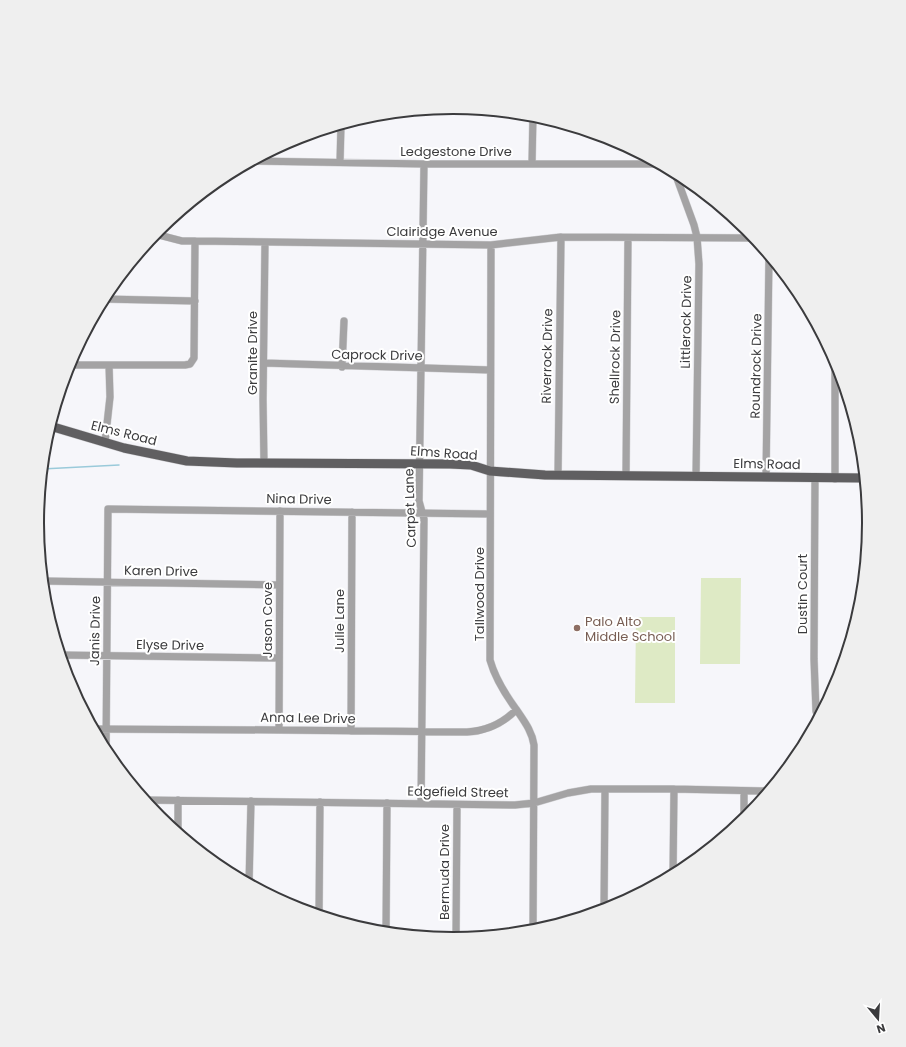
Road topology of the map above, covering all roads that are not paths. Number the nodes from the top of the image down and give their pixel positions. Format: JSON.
{"nodes":[{"id":1,"x":533,"y":122,"type":"edge"},
{"id":2,"x":341,"y":130,"type":"edge"},
{"id":3,"x":264,"y":161,"type":"edge"},
{"id":4,"x":340,"y":162,"type":"junction"},
{"id":5,"x":532,"y":163,"type":"junction"},
{"id":6,"x":424,"y":164,"type":"junction"},
{"id":7,"x":648,"y":164,"type":"edge"},
{"id":8,"x":679,"y":182,"type":"edge"},
{"id":9,"x":162,"y":236,"type":"edge"},
{"id":10,"x":560,"y":237,"type":"junction"},
{"id":11,"x":696,"y":237,"type":"junction"},
{"id":12,"x":628,"y":238,"type":"junction"},
{"id":13,"x":746,"y":238,"type":"edge"},
{"id":14,"x":195,"y":242,"type":"junction"},
{"id":15,"x":265,"y":243,"type":"junction"},
{"id":16,"x":423,"y":243,"type":"junction"},
{"id":17,"x":491,"y":245,"type":"junction"},
{"id":18,"x":769,"y":264,"type":"edge"},
{"id":19,"x":111,"y":299,"type":"edge"},
{"id":20,"x":195,"y":300,"type":"junction"},
{"id":21,"x":344,"y":321,"type":"dead end"},
{"id":22,"x":264,"y":363,"type":"junction"},
{"id":23,"x":76,"y":365,"type":"edge"},
{"id":24,"x":109,"y":366,"type":"junction"},
{"id":25,"x":342,"y":367,"type":"junction"},
{"id":26,"x":422,"y":368,"type":"junction"},
{"id":27,"x":490,"y":370,"type":"junction"},
{"id":28,"x":835,"y":378,"type":"edge"},
{"id":29,"x":56,"y":428,"type":"edge"},
{"id":30,"x":105,"y":442,"type":"junction"},
{"id":31,"x":264,"y":463,"type":"junction"},
{"id":32,"x":420,"y":464,"type":"junction"},
{"id":33,"x":490,"y":471,"type":"junction"},
{"id":34,"x":558,"y":475,"type":"junction"},
{"id":35,"x":626,"y":476,"type":"junction"},
{"id":36,"x":696,"y":477,"type":"junction"},
{"id":37,"x":766,"y":477,"type":"junction"},
{"id":38,"x":814,"y":478,"type":"junction"},
{"id":39,"x":860,"y":478,"type":"edge"},
{"id":40,"x":835,"y":479,"type":"junction"},
{"id":41,"x":108,"y":509,"type":"joint"},
{"id":42,"x":280,"y":511,"type":"junction"},
{"id":43,"x":352,"y":512,"type":"junction"},
{"id":44,"x":422,"y":512,"type":"junction"},
{"id":45,"x":490,"y":514,"type":"junction"},
{"id":46,"x":48,"y":581,"type":"edge"},
{"id":47,"x":108,"y":582,"type":"junction"},
{"id":48,"x":279,"y":585,"type":"junction"},
{"id":49,"x":66,"y":655,"type":"edge"},
{"id":50,"x":107,"y":656,"type":"junction"},
{"id":51,"x":279,"y":658,"type":"junction"},
{"id":52,"x":516,"y":710,"type":"junction"},
{"id":53,"x":816,"y":711,"type":"dead end"},
{"id":54,"x":100,"y":729,"type":"edge"},
{"id":55,"x":106,"y":729,"type":"junction"},
{"id":56,"x":279,"y":730,"type":"junction"},
{"id":57,"x":350,"y":731,"type":"junction"},
{"id":58,"x":422,"y":732,"type":"junction"},
{"id":59,"x":106,"y":740,"type":"edge"},
{"id":60,"x":674,"y":789,"type":"junction"},
{"id":61,"x":606,"y":790,"type":"junction"},
{"id":62,"x":744,"y":790,"type":"junction"},
{"id":63,"x":763,"y":791,"type":"edge"},
{"id":64,"x":152,"y":800,"type":"edge"},
{"id":65,"x":178,"y":800,"type":"junction"},
{"id":66,"x":251,"y":801,"type":"junction"},
{"id":67,"x":320,"y":802,"type":"junction"},
{"id":68,"x":387,"y":803,"type":"junction"},
{"id":69,"x":534,"y":803,"type":"junction"},
{"id":70,"x":421,"y":804,"type":"junction"},
{"id":71,"x":457,"y":805,"type":"junction"},
{"id":72,"x":744,"y":811,"type":"edge"},
{"id":73,"x":178,"y":826,"type":"edge"},
{"id":74,"x":673,"y":868,"type":"edge"},
{"id":75,"x":250,"y":879,"type":"edge"},
{"id":76,"x":604,"y":903,"type":"edge"},
{"id":77,"x":319,"y":910,"type":"edge"},
{"id":78,"x":533,"y":925,"type":"edge"},
{"id":79,"x":386,"y":927,"type":"edge"},
{"id":80,"x":456,"y":932,"type":"edge"}],
"edges":[{"from":1,"to":5,"type":"street"},
{"from":2,"to":4,"type":"street"},
{"from":3,"to":4,"type":"street","name":"Ledgestone Drive"},
{"from":4,"to":6,"type":"street","name":"Ledgestone Drive"},
{"from":5,"to":6,"type":"street","name":"Ledgestone Drive"},
{"from":5,"to":7,"type":"street","name":"Ledgestone Drive"},
{"from":6,"to":16,"type":"street","name":"Carpet Lane"},
{"from":8,"to":11,"type":"street","name":"Littlerock Drive"},
{"from":9,"to":14,"type":"street","name":"Clairidge Avenue"},
{"from":10,"to":12,"type":"street","name":"Clairidge Avenue"},
{"from":10,"to":17,"type":"street","name":"Clairidge Avenue"},
{"from":10,"to":34,"type":"street","name":"Riverrock Drive"},
{"from":11,"to":12,"type":"street","name":"Clairidge Avenue"},
{"from":11,"to":13,"type":"street","name":"Clairidge Avenue"},
{"from":11,"to":36,"type":"street","name":"Littlerock Drive"},
{"from":12,"to":35,"type":"street","name":"Shellrock Drive"},
{"from":14,"to":15,"type":"street","name":"Clairidge Avenue"},
{"from":14,"to":20,"type":"street"},
{"from":15,"to":16,"type":"street","name":"Clairidge Avenue"},
{"from":15,"to":22,"type":"street","name":"Granite Drive"},
{"from":16,"to":17,"type":"street","name":"Clairidge Avenue"},
{"from":16,"to":26,"type":"street","name":"Carpet Lane"},
{"from":17,"to":27,"type":"street","name":"Tallwood Drive"},
{"from":18,"to":37,"type":"street","name":"Roundrock Drive"},
{"from":19,"to":20,"type":"street"},
{"from":20,"to":24,"type":"street"},
{"from":21,"to":25,"type":"street"},
{"from":22,"to":25,"type":"street","name":"Caprock Drive"},
{"from":22,"to":31,"type":"street","name":"Granite Drive"},
{"from":23,"to":24,"type":"street"},
{"from":24,"to":30,"type":"street"},
{"from":25,"to":26,"type":"street","name":"Caprock Drive"},
{"from":26,"to":27,"type":"street","name":"Caprock Drive"},
{"from":26,"to":32,"type":"street","name":"Carpet Lane"},
{"from":27,"to":33,"type":"street","name":"Tallwood Drive"},
{"from":28,"to":40,"type":"street"},
{"from":29,"to":30,"type":"main road","name":"Elms Road"},
{"from":30,"to":31,"type":"main road","name":"Elms Road"},
{"from":31,"to":32,"type":"main road","name":"Elms Road"},
{"from":32,"to":33,"type":"main road","name":"Elms Road"},
{"from":32,"to":44,"type":"street","name":"Carpet Lane"},
{"from":33,"to":34,"type":"main road","name":"Elms Road"},
{"from":33,"to":45,"type":"street","name":"Tallwood Drive"},
{"from":34,"to":35,"type":"main road","name":"Elms Road"},
{"from":35,"to":36,"type":"main road","name":"Elms Road"},
{"from":36,"to":37,"type":"main road","name":"Elms Road"},
{"from":37,"to":38,"type":"main road","name":"Elms Road"},
{"from":38,"to":40,"type":"main road","name":"Elms Road"},
{"from":38,"to":53,"type":"street","name":"Dustin Court"},
{"from":39,"to":40,"type":"main road","name":"Elms Road"},
{"from":41,"to":42,"type":"street","name":"Nina Drive"},
{"from":41,"to":47,"type":"street","name":"Janis Drive"},
{"from":42,"to":43,"type":"street","name":"Nina Drive"},
{"from":42,"to":48,"type":"street","name":"Jason Cove"},
{"from":43,"to":44,"type":"street","name":"Nina Drive"},
{"from":43,"to":57,"type":"street","name":"Julie Lane"},
{"from":44,"to":45,"type":"street","name":"Nina Drive"},
{"from":44,"to":58,"type":"street","name":"Carpet Lane"},
{"from":45,"to":52,"type":"street","name":"Tallwood Drive"},
{"from":46,"to":47,"type":"street","name":"Karen Drive"},
{"from":47,"to":48,"type":"street","name":"Karen Drive"},
{"from":47,"to":50,"type":"street","name":"Janis Drive"},
{"from":48,"to":51,"type":"street","name":"Jason Cove"},
{"from":49,"to":50,"type":"street","name":"Elyse Drive"},
{"from":50,"to":51,"type":"street","name":"Elyse Drive"},
{"from":50,"to":55,"type":"street","name":"Janis Drive"},
{"from":51,"to":56,"type":"street","name":"Jason Cove"},
{"from":52,"to":58,"type":"street","name":"Anna Lee Drive"},
{"from":52,"to":69,"type":"street","name":"Tallwood Drive"},
{"from":54,"to":55,"type":"street","name":"Anna Lee Drive"},
{"from":55,"to":56,"type":"street","name":"Anna Lee Drive"},
{"from":55,"to":59,"type":"street","name":"Janis Drive"},
{"from":56,"to":57,"type":"street","name":"Anna Lee Drive"},
{"from":57,"to":58,"type":"street","name":"Anna Lee Drive"},
{"from":58,"to":70,"type":"street","name":"Carpet Lane"},
{"from":60,"to":61,"type":"street","name":"Edgefield Street"},
{"from":60,"to":62,"type":"street","name":"Edgefield Street"},
{"from":60,"to":74,"type":"street"},
{"from":61,"to":69,"type":"street","name":"Edgefield Street"},
{"from":61,"to":76,"type":"street"},
{"from":62,"to":63,"type":"street","name":"Edgefield Street"},
{"from":62,"to":72,"type":"street"},
{"from":64,"to":65,"type":"street","name":"Edgefield Street"},
{"from":65,"to":66,"type":"street","name":"Edgefield Street"},
{"from":65,"to":73,"type":"street"},
{"from":66,"to":67,"type":"street","name":"Edgefield Street"},
{"from":66,"to":75,"type":"street"},
{"from":67,"to":68,"type":"street","name":"Edgefield Street"},
{"from":67,"to":77,"type":"street"},
{"from":68,"to":70,"type":"street","name":"Edgefield Street"},
{"from":68,"to":79,"type":"street"},
{"from":69,"to":71,"type":"street","name":"Edgefield Street"},
{"from":69,"to":78,"type":"street","name":"Tallwood Drive"},
{"from":70,"to":71,"type":"street","name":"Edgefield Street"},
{"from":71,"to":80,"type":"street","name":"Bermuda Drive"}]}
